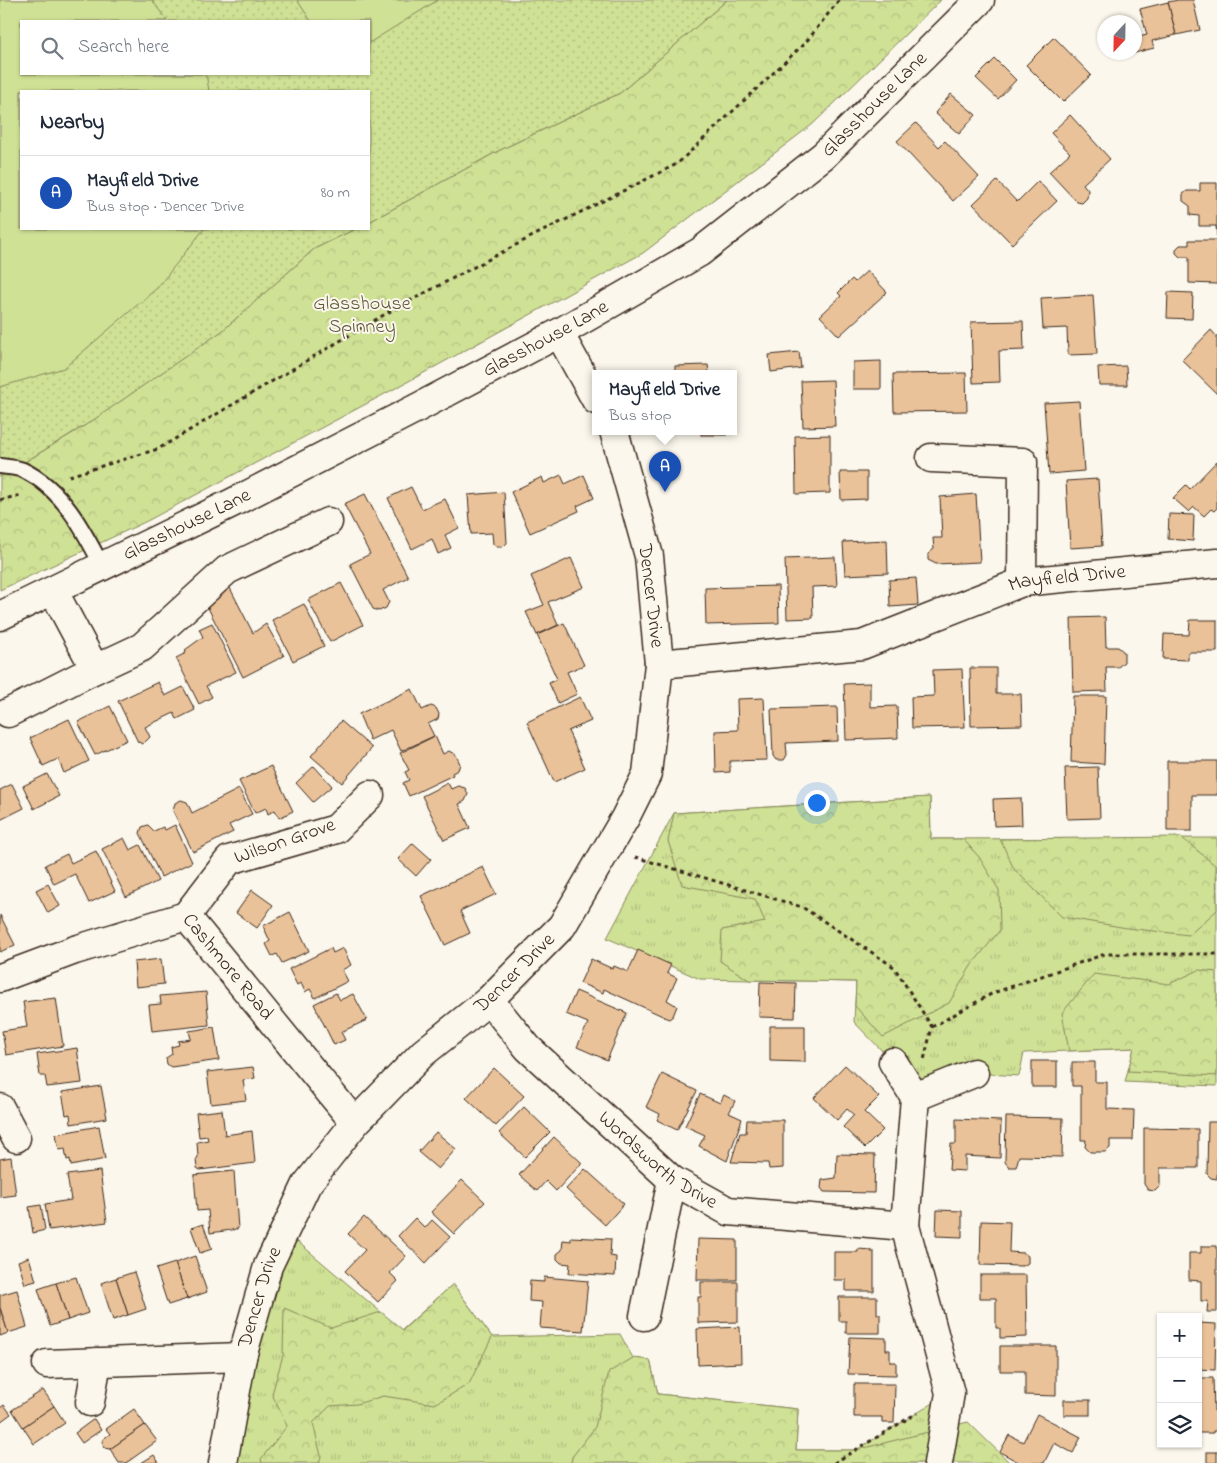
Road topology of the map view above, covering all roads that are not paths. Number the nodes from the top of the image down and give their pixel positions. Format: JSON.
{"nodes":[{"id":1,"x":980,"y":0,"type":"edge"},
{"id":2,"x":559,"y":333,"type":"junction"},
{"id":3,"x":592,"y":393,"type":"edge"},
{"id":4,"x":615,"y":435,"type":"edge"},
{"id":5,"x":931,"y":458,"type":"dead end"},
{"id":6,"x":0,"y":466,"type":"edge"},
{"id":7,"x":328,"y":522,"type":"dead end"},
{"id":8,"x":1217,"y":563,"type":"edge"},
{"id":9,"x":103,"y":568,"type":"junction"},
{"id":10,"x":1022,"y":582,"type":"junction"},
{"id":11,"x":54,"y":592,"type":"junction"},
{"id":12,"x":0,"y":616,"type":"edge"},
{"id":13,"x":659,"y":664,"type":"junction"},
{"id":14,"x":94,"y":669,"type":"junction"},
{"id":15,"x":8,"y":713,"type":"dead end"},
{"id":16,"x":370,"y":795,"type":"dead end"},
{"id":17,"x":186,"y":916,"type":"junction"},
{"id":18,"x":0,"y":978,"type":"edge"},
{"id":19,"x":489,"y":1000,"type":"junction"},
{"id":20,"x":893,"y":1062,"type":"dead end"},
{"id":21,"x":974,"y":1073,"type":"dead end"},
{"id":22,"x":915,"y":1096,"type":"junction"},
{"id":23,"x":0,"y":1108,"type":"edge"},
{"id":24,"x":355,"y":1123,"type":"junction"},
{"id":25,"x":16,"y":1138,"type":"dead end"},
{"id":26,"x":672,"y":1180,"type":"junction"},
{"id":27,"x":905,"y":1226,"type":"junction"},
{"id":28,"x":644,"y":1316,"type":"dead end"},
{"id":29,"x":242,"y":1357,"type":"junction"},
{"id":30,"x":97,"y":1362,"type":"junction"},
{"id":31,"x":47,"y":1364,"type":"dead end"},
{"id":32,"x":90,"y":1402,"type":"dead end"},
{"id":33,"x":223,"y":1463,"type":"edge"},
{"id":34,"x":938,"y":1463,"type":"edge"}],
"edges":[{"from":1,"to":2,"type":"street","name":"Glasshouse Lane"},
{"from":2,"to":3,"type":"street"},
{"from":2,"to":9,"type":"street","name":"Glasshouse Lane"},
{"from":4,"to":13,"type":"street","name":"Dencer Drive"},
{"from":5,"to":10,"type":"street"},
{"from":6,"to":9,"type":"lane"},
{"from":7,"to":14,"type":"street"},
{"from":8,"to":10,"type":"street","name":"Mayfield Drive"},
{"from":9,"to":11,"type":"street","name":"Glasshouse Lane"},
{"from":10,"to":13,"type":"street","name":"Mayfield Drive"},
{"from":11,"to":12,"type":"street","name":"Glasshouse Lane"},
{"from":11,"to":14,"type":"street"},
{"from":13,"to":19,"type":"street","name":"Dencer Drive"},
{"from":14,"to":15,"type":"street"},
{"from":16,"to":17,"type":"street","name":"Wilson Grove"},
{"from":17,"to":18,"type":"street","name":"Cashmore Road"},
{"from":17,"to":24,"type":"street","name":"Cashmore Road"},
{"from":19,"to":24,"type":"street","name":"Dencer Drive"},
{"from":19,"to":26,"type":"street","name":"Wordsworth Drive"},
{"from":20,"to":22,"type":"street"},
{"from":21,"to":22,"type":"street"},
{"from":22,"to":27,"type":"street"},
{"from":23,"to":25,"type":"street"},
{"from":24,"to":29,"type":"street","name":"Dencer Drive"},
{"from":26,"to":27,"type":"street","name":"Wordsworth Drive"},
{"from":26,"to":28,"type":"street"},
{"from":27,"to":34,"type":"street"},
{"from":29,"to":30,"type":"street"},
{"from":29,"to":33,"type":"street","name":"Dencer Drive"},
{"from":30,"to":31,"type":"street"},
{"from":30,"to":32,"type":"street"}]}
